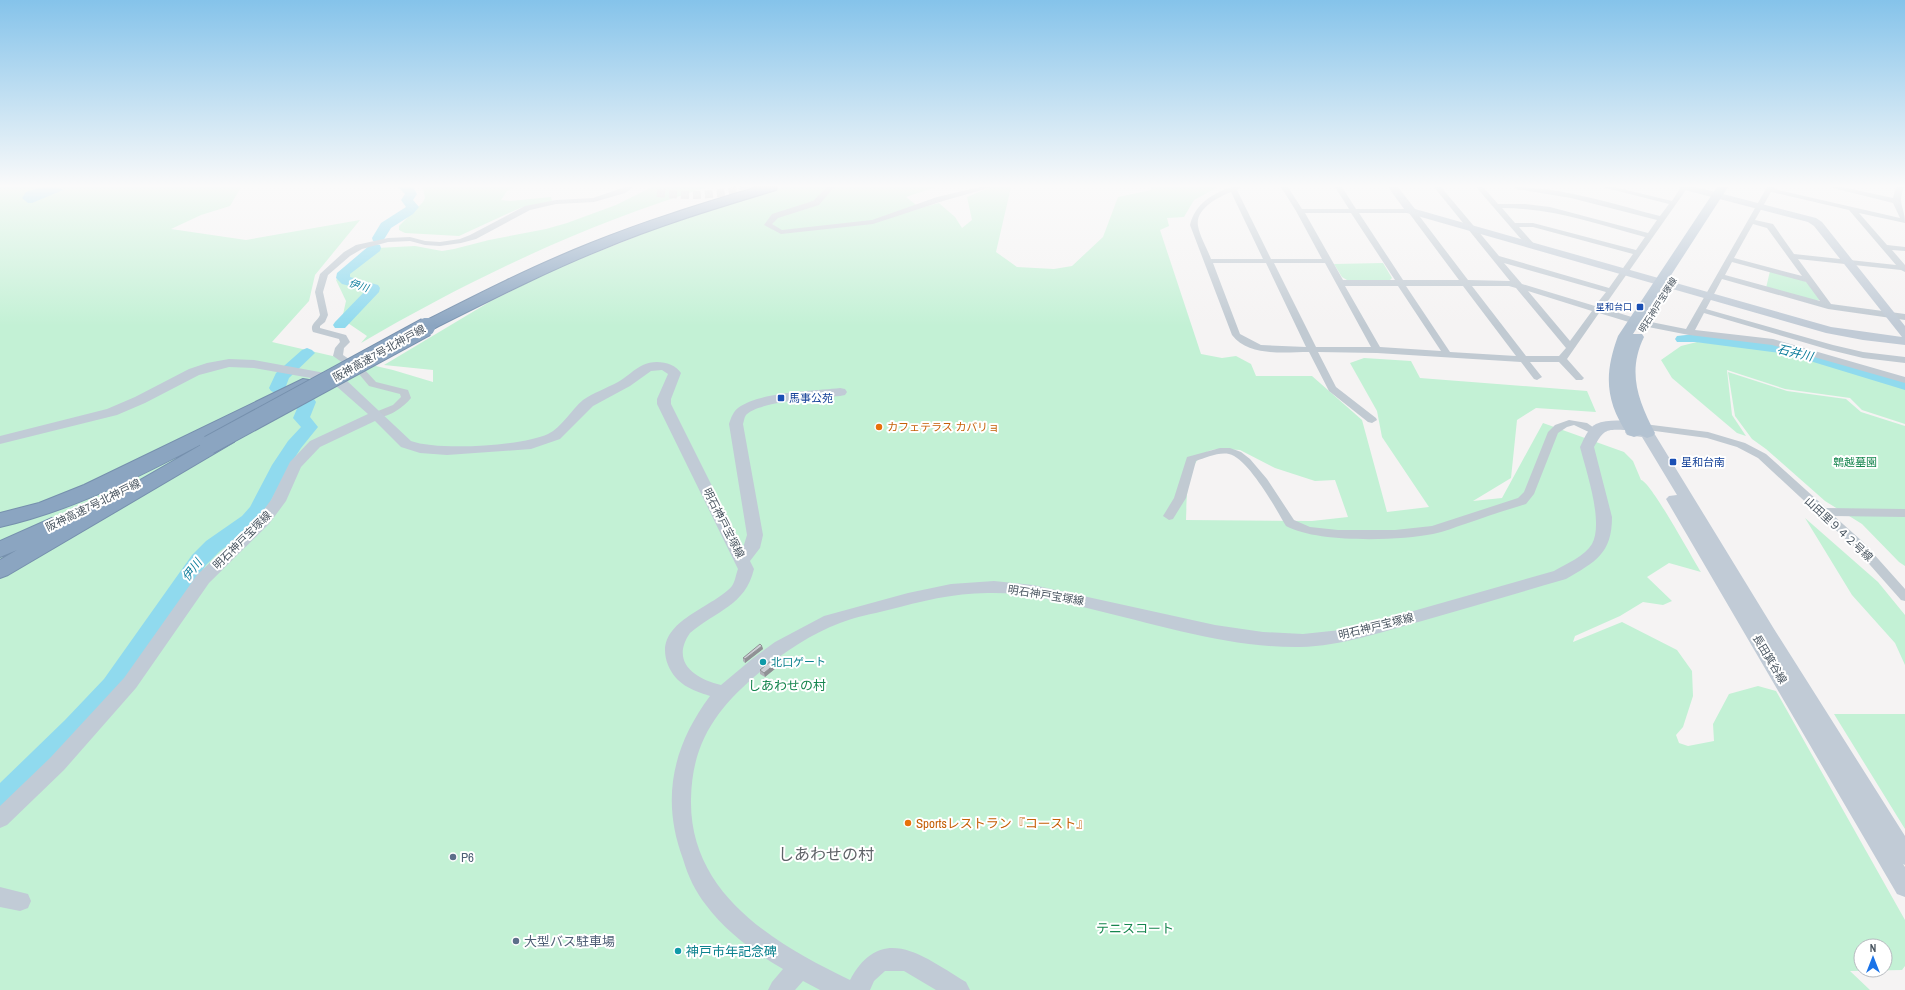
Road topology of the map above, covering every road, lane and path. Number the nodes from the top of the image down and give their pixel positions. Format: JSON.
{"nodes":[{"id":1,"x":480,"y":233,"type":"edge"},
{"id":2,"x":595,"y":233,"type":"edge"},
{"id":3,"x":631,"y":233,"type":"edge"},
{"id":4,"x":1197,"y":233,"type":"edge"},
{"id":5,"x":1255,"y":233,"type":"edge"},
{"id":6,"x":1312,"y":233,"type":"edge"},
{"id":7,"x":1368,"y":233,"type":"edge"},
{"id":8,"x":1428,"y":233,"type":"edge"},
{"id":9,"x":1476,"y":233,"type":"edge"},
{"id":10,"x":1490,"y":233,"type":"edge"},
{"id":11,"x":1520,"y":233,"type":"edge"},
{"id":12,"x":1565,"y":233,"type":"edge"},
{"id":13,"x":1642,"y":233,"type":"edge"},
{"id":14,"x":1651,"y":233,"type":"edge"},
{"id":15,"x":1698,"y":233,"type":"edge"},
{"id":16,"x":1744,"y":233,"type":"edge"},
{"id":17,"x":1775,"y":233,"type":"edge"},
{"id":18,"x":1825,"y":233,"type":"edge"},
{"id":19,"x":1873,"y":233,"type":"edge"},
{"id":20,"x":1649,"y":236,"type":"junction"},
{"id":21,"x":1531,"y":245,"type":"junction"},
{"id":22,"x":1885,"y":247,"type":"junction"},
{"id":23,"x":1905,"y":249,"type":"edge"},
{"id":24,"x":1637,"y":253,"type":"junction"},
{"id":25,"x":1791,"y":256,"type":"junction"},
{"id":26,"x":1497,"y":258,"type":"junction"},
{"id":27,"x":1730,"y":259,"type":"junction"},
{"id":28,"x":1207,"y":261,"type":"junction"},
{"id":29,"x":1268,"y":261,"type":"junction"},
{"id":30,"x":1327,"y":261,"type":"junction"},
{"id":31,"x":1846,"y":262,"type":"junction"},
{"id":32,"x":1904,"y":270,"type":"edge"},
{"id":33,"x":1624,"y":271,"type":"junction"},
{"id":34,"x":1720,"y":276,"type":"junction"},
{"id":35,"x":1809,"y":280,"type":"junction"},
{"id":36,"x":1400,"y":282,"type":"junction"},
{"id":37,"x":1340,"y":283,"type":"junction"},
{"id":38,"x":1466,"y":283,"type":"junction"},
{"id":39,"x":1665,"y":283,"type":"junction"},
{"id":40,"x":1520,"y":286,"type":"junction"},
{"id":41,"x":1611,"y":291,"type":"junction"},
{"id":42,"x":1708,"y":295,"type":"junction"},
{"id":43,"x":1828,"y":306,"type":"junction"},
{"id":44,"x":1701,"y":310,"type":"junction"},
{"id":45,"x":1597,"y":311,"type":"junction"},
{"id":46,"x":1890,"y":316,"type":"junction"},
{"id":47,"x":1905,"y":317,"type":"edge"},
{"id":48,"x":1640,"y":322,"type":"junction"},
{"id":49,"x":423,"y":323,"type":"junction"},
{"id":50,"x":1689,"y":332,"type":"junction"},
{"id":51,"x":1905,"y":334,"type":"edge"},
{"id":52,"x":1905,"y":341,"type":"edge"},
{"id":53,"x":1570,"y":347,"type":"junction"},
{"id":54,"x":1311,"y":350,"type":"junction"},
{"id":55,"x":1377,"y":350,"type":"junction"},
{"id":56,"x":1447,"y":354,"type":"junction"},
{"id":57,"x":1522,"y":359,"type":"junction"},
{"id":58,"x":1562,"y":359,"type":"junction"},
{"id":59,"x":1905,"y":360,"type":"edge"},
{"id":60,"x":1537,"y":377,"type":"dead end"},
{"id":61,"x":303,"y":378,"type":"junction"},
{"id":62,"x":1579,"y":378,"type":"dead end"},
{"id":63,"x":1905,"y":380,"type":"edge"},
{"id":64,"x":840,"y":392,"type":"dead end"},
{"id":65,"x":377,"y":415,"type":"junction"},
{"id":66,"x":1372,"y":420,"type":"dead end"},
{"id":67,"x":1639,"y":429,"type":"junction"},
{"id":68,"x":1595,"y":432,"type":"junction"},
{"id":69,"x":0,"y":440,"type":"edge"},
{"id":70,"x":204,"y":443,"type":"junction"},
{"id":71,"x":1823,"y":512,"type":"junction"},
{"id":72,"x":1905,"y":513,"type":"edge"},
{"id":73,"x":1169,"y":516,"type":"dead end"},
{"id":74,"x":0,"y":520,"type":"edge"},
{"id":75,"x":0,"y":540,"type":"edge"},
{"id":76,"x":0,"y":550,"type":"edge"},
{"id":77,"x":742,"y":560,"type":"junction"},
{"id":78,"x":0,"y":570,"type":"edge"},
{"id":79,"x":1905,"y":597,"type":"edge"},
{"id":80,"x":725,"y":693,"type":"junction"},
{"id":81,"x":0,"y":819,"type":"edge"},
{"id":82,"x":1905,"y":856,"type":"edge"},
{"id":83,"x":1905,"y":887,"type":"edge"},
{"id":84,"x":799,"y":968,"type":"junction"},
{"id":85,"x":780,"y":990,"type":"edge"},
{"id":86,"x":845,"y":990,"type":"edge"},
{"id":87,"x":857,"y":990,"type":"edge"},
{"id":88,"x":958,"y":990,"type":"edge"}],
"edges":[{"from":1,"to":65,"type":"street"},
{"from":2,"to":49,"type":"highway","name":"阪神高速7号北神戸線"},
{"from":3,"to":49,"type":"highway","name":"阪神高速7号北神戸線"},
{"from":4,"to":28,"type":"street"},
{"from":5,"to":29,"type":"street"},
{"from":6,"to":30,"type":"street"},
{"from":7,"to":36,"type":"street"},
{"from":8,"to":38,"type":"street"},
{"from":9,"to":26,"type":"street"},
{"from":10,"to":21,"type":"street"},
{"from":11,"to":21,"type":"street"},
{"from":12,"to":24,"type":"street"},
{"from":13,"to":20,"type":"street"},
{"from":14,"to":20,"type":"street"},
{"from":15,"to":39,"type":"main road","name":"明石神戸宝塚線"},
{"from":16,"to":27,"type":"street"},
{"from":17,"to":25,"type":"street"},
{"from":18,"to":31,"type":"street"},
{"from":19,"to":22,"type":"street"},
{"from":20,"to":24,"type":"street"},
{"from":21,"to":33,"type":"street"},
{"from":22,"to":23,"type":"street"},
{"from":22,"to":32,"type":"street"},
{"from":24,"to":33,"type":"street"},
{"from":25,"to":31,"type":"street"},
{"from":25,"to":35,"type":"street"},
{"from":26,"to":40,"type":"street"},
{"from":26,"to":41,"type":"street"},
{"from":27,"to":34,"type":"street"},
{"from":27,"to":35,"type":"street"},
{"from":28,"to":29,"type":"street"},
{"from":28,"to":54,"type":"street"},
{"from":29,"to":30,"type":"street"},
{"from":29,"to":54,"type":"street"},
{"from":30,"to":37,"type":"street"},
{"from":31,"to":32,"type":"street"},
{"from":31,"to":46,"type":"street"},
{"from":33,"to":39,"type":"street"},
{"from":33,"to":41,"type":"street"},
{"from":34,"to":42,"type":"street"},
{"from":34,"to":43,"type":"street"},
{"from":35,"to":43,"type":"street"},
{"from":36,"to":37,"type":"street"},
{"from":36,"to":38,"type":"street"},
{"from":36,"to":56,"type":"street"},
{"from":37,"to":55,"type":"street"},
{"from":38,"to":40,"type":"street"},
{"from":38,"to":57,"type":"street"},
{"from":39,"to":42,"type":"street"},
{"from":39,"to":48,"type":"main road","name":"明石神戸宝塚線"},
{"from":40,"to":45,"type":"street"},
{"from":40,"to":53,"type":"street"},
{"from":41,"to":45,"type":"street"},
{"from":42,"to":44,"type":"street"},
{"from":42,"to":52,"type":"street"},
{"from":43,"to":46,"type":"street"},
{"from":44,"to":50,"type":"street"},
{"from":44,"to":59,"type":"street"},
{"from":45,"to":48,"type":"street"},
{"from":45,"to":53,"type":"street"},
{"from":46,"to":47,"type":"street"},
{"from":46,"to":51,"type":"street"},
{"from":48,"to":50,"type":"street"},
{"from":48,"to":67,"type":"main road","name":"明石神戸宝塚線"},
{"from":49,"to":61,"type":"highway","name":"阪神高速7号北神戸線"},
{"from":49,"to":70,"type":"highway","name":"阪神高速7号北神戸線","bridge":true},
{"from":50,"to":63,"type":"street"},
{"from":53,"to":58,"type":"street"},
{"from":54,"to":55,"type":"street"},
{"from":54,"to":66,"type":"street"},
{"from":55,"to":56,"type":"street"},
{"from":56,"to":57,"type":"street"},
{"from":57,"to":58,"type":"street"},
{"from":57,"to":60,"type":"street"},
{"from":58,"to":62,"type":"street"},
{"from":61,"to":65,"type":"street"},
{"from":61,"to":69,"type":"street"},
{"from":61,"to":70,"type":"highway","name":"阪神高速7号北神戸線"},
{"from":64,"to":77,"type":"street"},
{"from":65,"to":77,"type":"street","name":"明石神戸宝塚線"},
{"from":65,"to":81,"type":"street","name":"明石神戸宝塚線"},
{"from":67,"to":68,"type":"street"},
{"from":67,"to":71,"type":"street","name":"山田里９４２号線"},
{"from":67,"to":82,"type":"street","name":"長田箕谷線"},
{"from":67,"to":83,"type":"street","name":"長田箕谷線"},
{"from":68,"to":73,"type":"street"},
{"from":68,"to":80,"type":"street","name":"明石神戸宝塚線"},
{"from":70,"to":74,"type":"highway"},
{"from":70,"to":75,"type":"highway","name":"阪神高速7号北神戸線"},
{"from":70,"to":76,"type":"highway","name":"阪神高速7号北神戸線"},
{"from":70,"to":78,"type":"highway"},
{"from":71,"to":72,"type":"street"},
{"from":71,"to":79,"type":"street","name":"山田里９４２号線"},
{"from":77,"to":80,"type":"street","name":"明石神戸宝塚線"},
{"from":80,"to":84,"type":"street"},
{"from":84,"to":85,"type":"street"},
{"from":84,"to":86,"type":"street"},
{"from":87,"to":88,"type":"street"}]}
